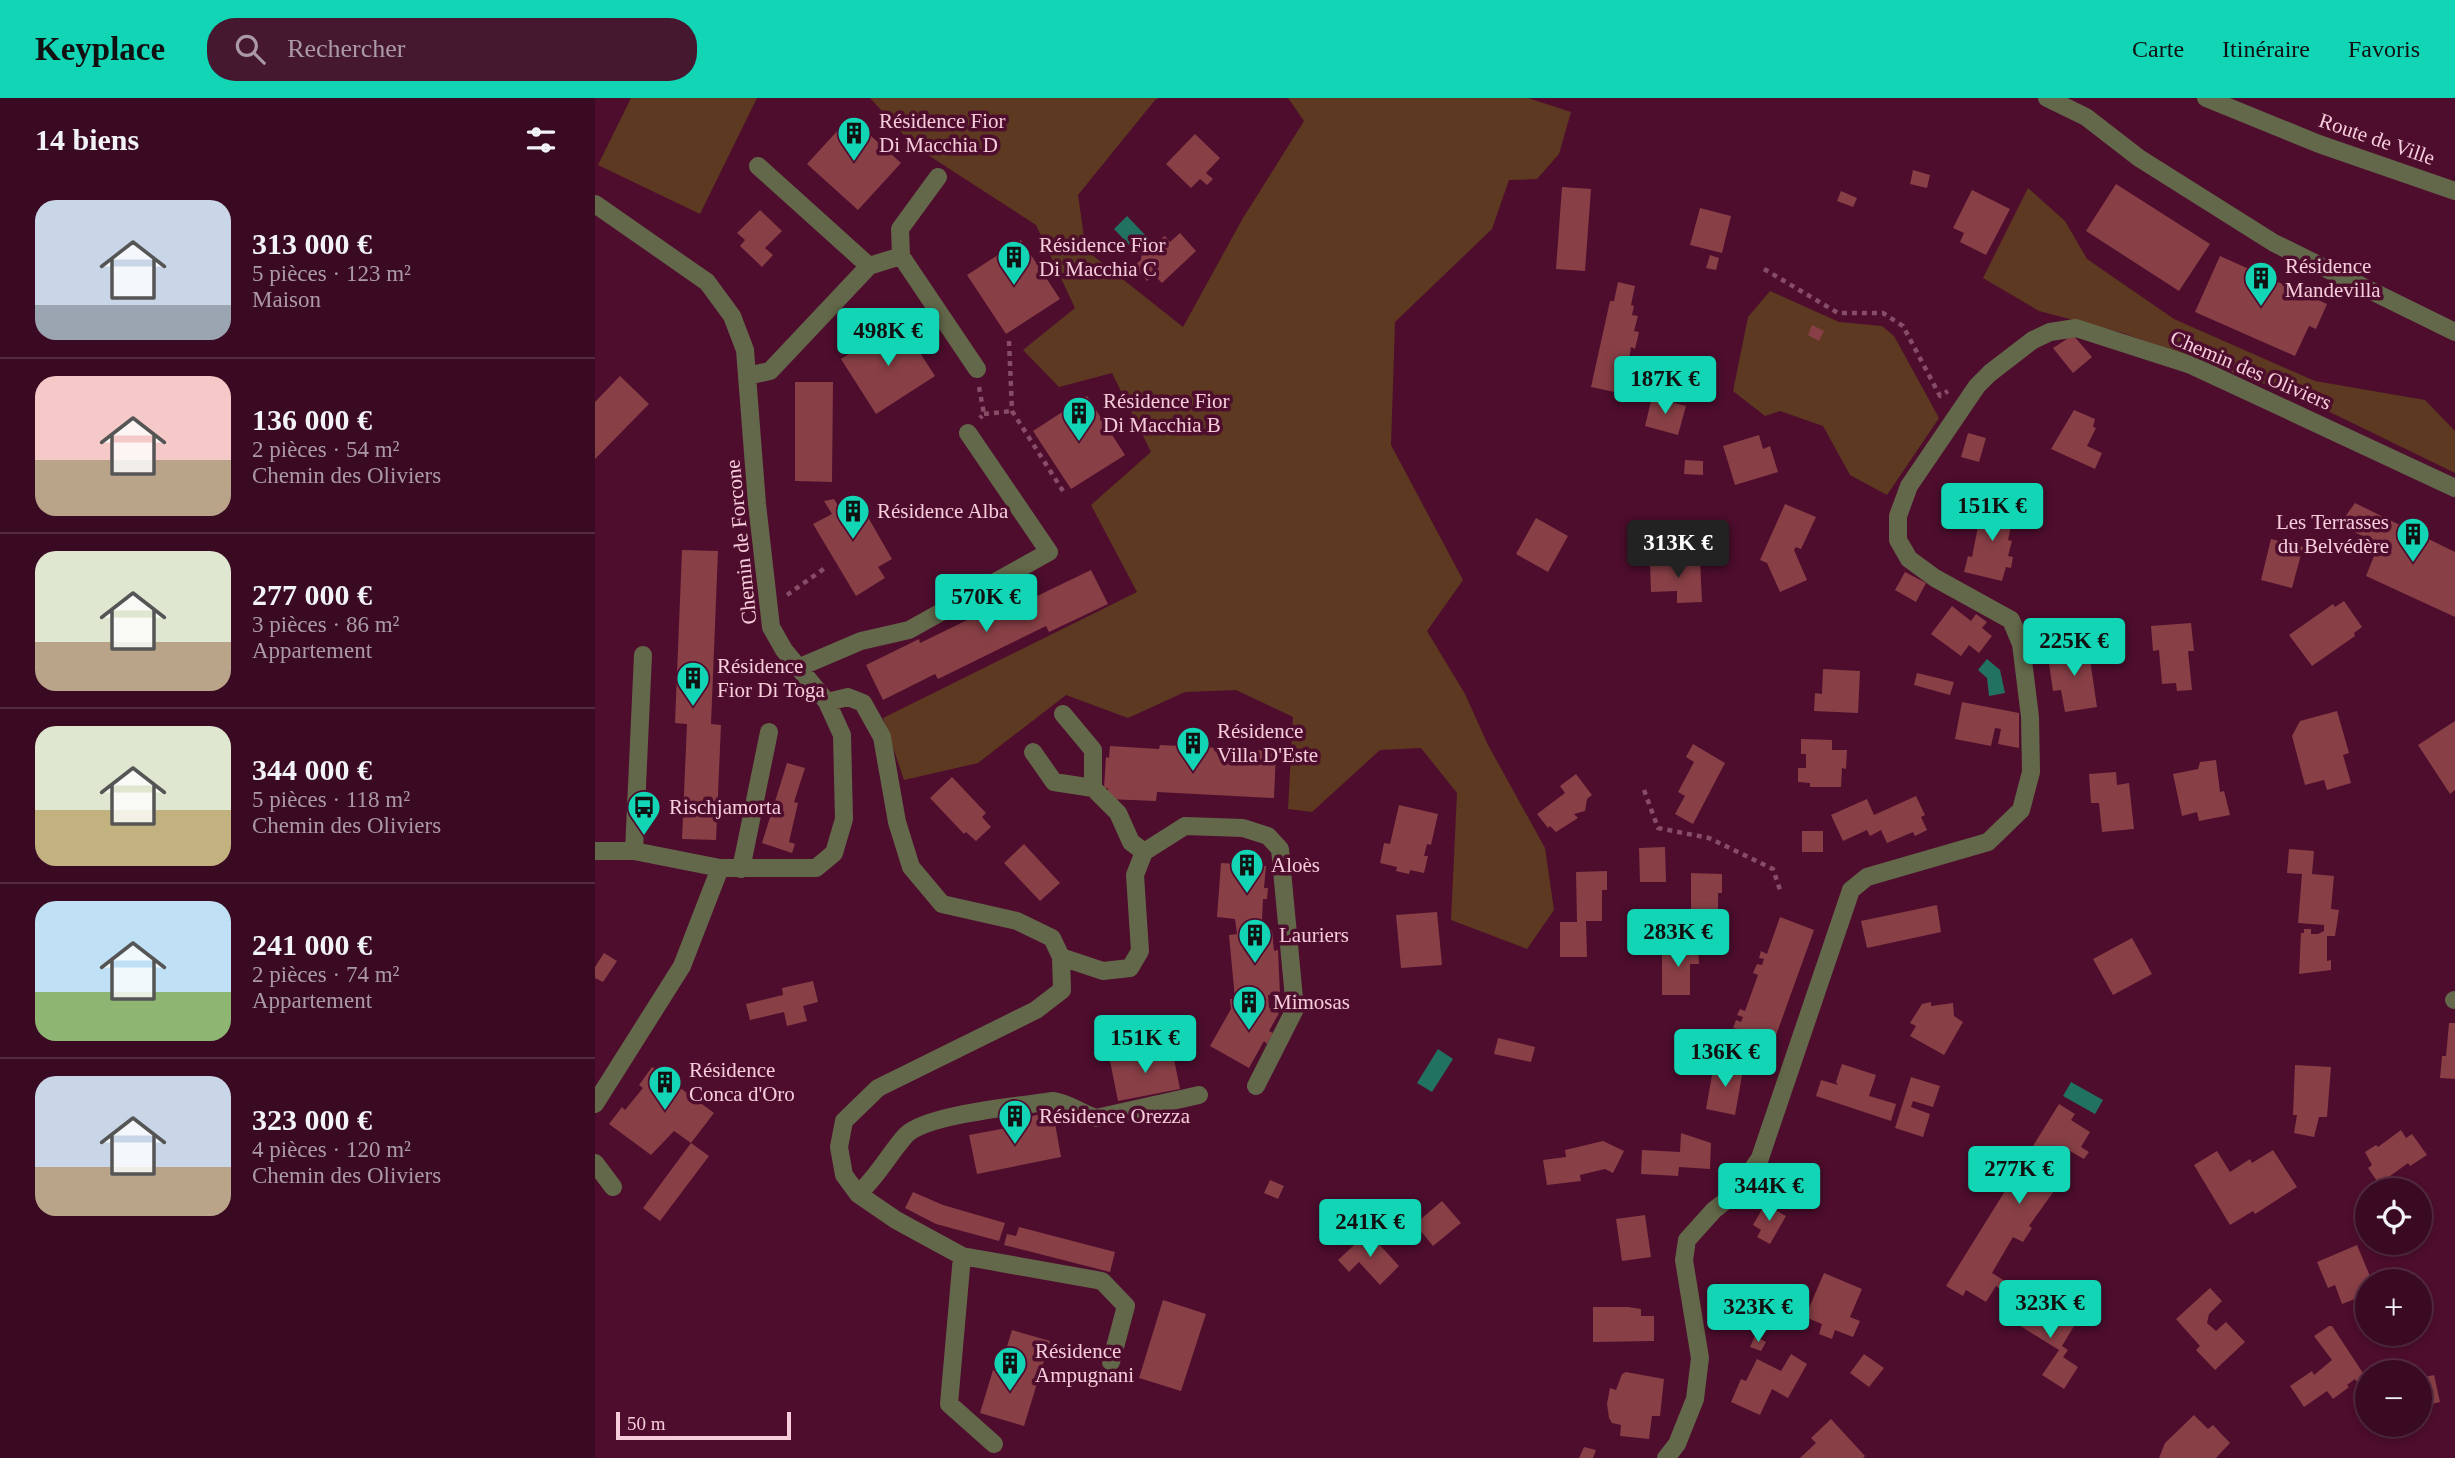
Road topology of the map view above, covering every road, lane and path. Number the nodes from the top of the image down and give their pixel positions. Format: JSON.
{"nodes":[{"id":1,"x":2047,"y":98,"type":"edge"},
{"id":2,"x":2206,"y":98,"type":"edge"},
{"id":3,"x":758,"y":166,"type":"dead end"},
{"id":4,"x":938,"y":177,"type":"dead end"},
{"id":5,"x":2453,"y":186,"type":"edge"},
{"id":6,"x":595,"y":204,"type":"edge"},
{"id":7,"x":901,"y":256,"type":"junction"},
{"id":8,"x":869,"y":266,"type":"junction"},
{"id":9,"x":1764,"y":269,"type":"dead end"},
{"id":10,"x":2455,"y":332,"type":"edge"},
{"id":11,"x":1009,"y":341,"type":"dead end"},
{"id":12,"x":977,"y":369,"type":"joint"},
{"id":13,"x":747,"y":376,"type":"junction"},
{"id":14,"x":1977,"y":386,"type":"junction"},
{"id":15,"x":1012,"y":411,"type":"junction"},
{"id":16,"x":984,"y":414,"type":"junction"},
{"id":17,"x":968,"y":433,"type":"joint"},
{"id":18,"x":2455,"y":488,"type":"edge"},
{"id":19,"x":1063,"y":491,"type":"dead end"},
{"id":20,"x":825,"y":568,"type":"dead end"},
{"id":21,"x":769,"y":608,"type":"junction"},
{"id":22,"x":643,"y":655,"type":"dead end"},
{"id":23,"x":800,"y":667,"type":"junction"},
{"id":24,"x":827,"y":702,"type":"junction"},
{"id":25,"x":1063,"y":714,"type":"dead end"},
{"id":26,"x":769,"y":732,"type":"dead end"},
{"id":27,"x":1033,"y":752,"type":"dead end"},
{"id":28,"x":1093,"y":788,"type":"junction"},
{"id":29,"x":1644,"y":790,"type":"dead end"},
{"id":30,"x":595,"y":851,"type":"edge"},
{"id":31,"x":634,"y":851,"type":"junction"},
{"id":32,"x":1144,"y":852,"type":"junction"},
{"id":33,"x":720,"y":867,"type":"junction"},
{"id":34,"x":741,"y":869,"type":"junction"},
{"id":35,"x":1781,"y":892,"type":"dead end"},
{"id":36,"x":1061,"y":957,"type":"junction"},
{"id":37,"x":1256,"y":1086,"type":"dead end"},
{"id":38,"x":1199,"y":1095,"type":"dead end"},
{"id":39,"x":595,"y":1104,"type":"edge"},
{"id":40,"x":595,"y":1163,"type":"edge"},
{"id":41,"x":613,"y":1187,"type":"dead end"},
{"id":42,"x":858,"y":1194,"type":"junction"},
{"id":43,"x":962,"y":1256,"type":"junction"},
{"id":44,"x":1111,"y":1362,"type":"dead end"},
{"id":45,"x":994,"y":1444,"type":"dead end"},
{"id":46,"x":1666,"y":1458,"type":"edge"}],
"edges":[{"from":1,"to":10,"type":"street"},
{"from":2,"to":5,"type":"street","name":"Route de Ville"},
{"from":3,"to":8,"type":"street"},
{"from":4,"to":7,"type":"street"},
{"from":6,"to":13,"type":"street","name":"Chemin de Forcone"},
{"from":7,"to":8,"type":"street"},
{"from":7,"to":12,"type":"street"},
{"from":8,"to":13,"type":"street"},
{"from":9,"to":14,"type":"path"},
{"from":11,"to":15,"type":"path"},
{"from":12,"to":16,"type":"path"},
{"from":13,"to":21,"type":"street","name":"Chemin de Forcone"},
{"from":14,"to":18,"type":"street","name":"Chemin des Oliviers"},
{"from":14,"to":46,"type":"street","name":"Chemin des Oliviers"},
{"from":15,"to":16,"type":"path"},
{"from":15,"to":19,"type":"path"},
{"from":16,"to":17,"type":"path"},
{"from":17,"to":23,"type":"street"},
{"from":20,"to":21,"type":"path"},
{"from":21,"to":23,"type":"street","name":"Chemin de Forcone"},
{"from":22,"to":31,"type":"street"},
{"from":23,"to":24,"type":"street","name":"Chemin de Forcone"},
{"from":24,"to":34,"type":"street","name":"Chemin de Forcone"},
{"from":24,"to":36,"type":"street"},
{"from":25,"to":28,"type":"street"},
{"from":26,"to":34,"type":"street"},
{"from":27,"to":28,"type":"street"},
{"from":28,"to":32,"type":"street"},
{"from":29,"to":35,"type":"path"},
{"from":30,"to":31,"type":"street","name":"Chemin de Forcone"},
{"from":31,"to":33,"type":"street","name":"Chemin de Forcone"},
{"from":32,"to":36,"type":"street"},
{"from":32,"to":37,"type":"street"},
{"from":33,"to":34,"type":"street","name":"Chemin de Forcone"},
{"from":33,"to":39,"type":"street"},
{"from":36,"to":42,"type":"street"},
{"from":38,"to":42,"type":"street"},
{"from":40,"to":41,"type":"street"},
{"from":42,"to":43,"type":"street"},
{"from":43,"to":44,"type":"street"},
{"from":43,"to":45,"type":"street"}]}
